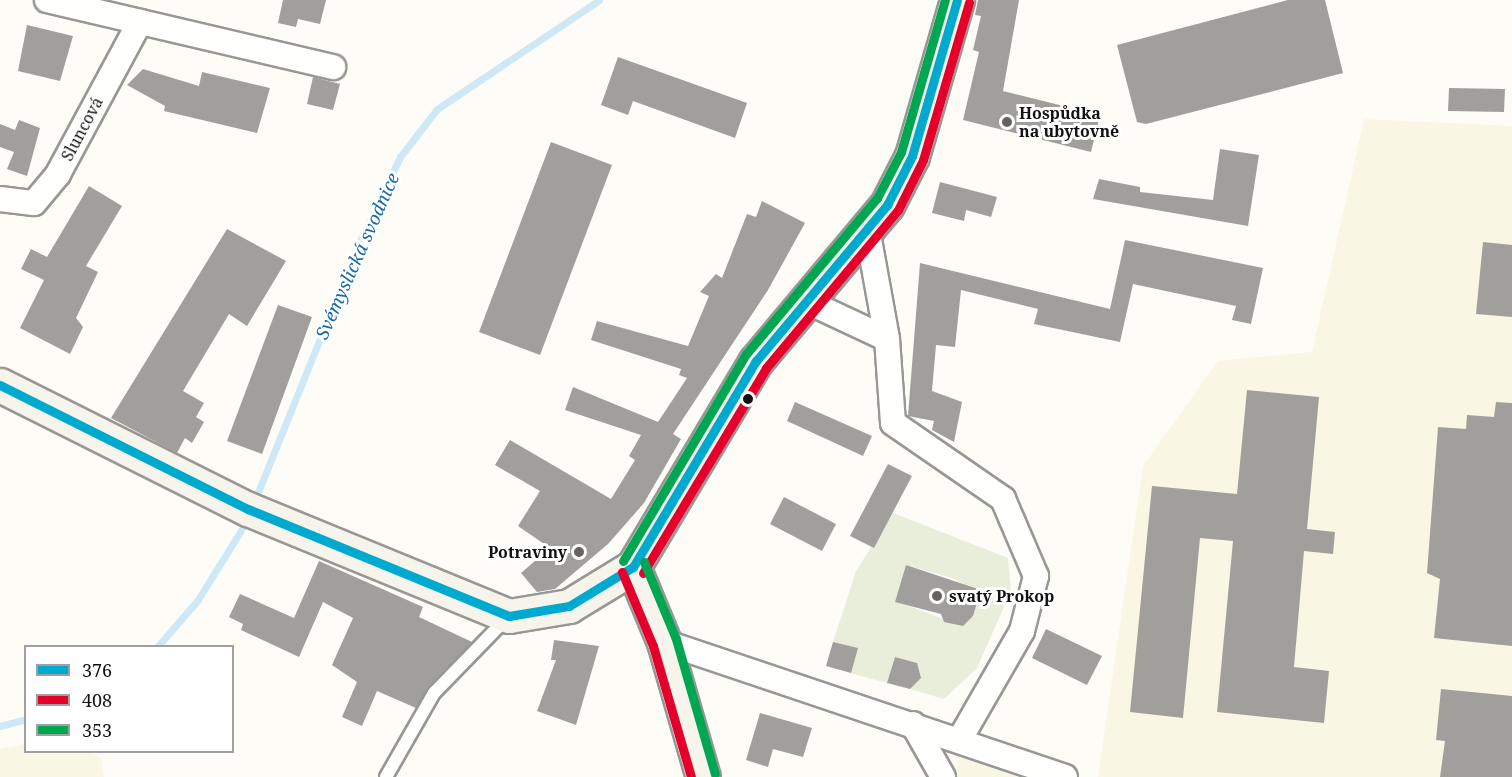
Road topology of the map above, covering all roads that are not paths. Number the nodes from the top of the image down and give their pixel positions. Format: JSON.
{"nodes":[{"id":1,"x":47,"y":0,"type":"edge"},
{"id":2,"x":957,"y":0,"type":"edge"},
{"id":3,"x":140,"y":22,"type":"junction"},
{"id":4,"x":333,"y":67,"type":"dead end"},
{"id":5,"x":0,"y":199,"type":"edge"},
{"id":6,"x":868,"y":234,"type":"junction"},
{"id":7,"x":806,"y":301,"type":"junction"},
{"id":8,"x":887,"y":339,"type":"junction"},
{"id":9,"x":0,"y":386,"type":"edge"},
{"id":10,"x":633,"y":567,"type":"junction"},
{"id":11,"x":509,"y":616,"type":"junction"},
{"id":12,"x":664,"y":642,"type":"junction"},
{"id":13,"x":913,"y":724,"type":"junction"},
{"id":14,"x":960,"y":739,"type":"junction"},
{"id":15,"x":386,"y":777,"type":"edge"},
{"id":16,"x":703,"y":777,"type":"edge"},
{"id":17,"x":943,"y":777,"type":"edge"},
{"id":18,"x":1065,"y":777,"type":"edge"}],
"edges":[{"from":1,"to":3,"type":"street"},
{"from":2,"to":6,"type":"street"},
{"from":3,"to":4,"type":"street"},
{"from":3,"to":5,"type":"street","name":"Sluncová"},
{"from":6,"to":7,"type":"street"},
{"from":6,"to":8,"type":"street"},
{"from":7,"to":8,"type":"street"},
{"from":7,"to":10,"type":"street"},
{"from":8,"to":14,"type":"street"},
{"from":9,"to":11,"type":"street"},
{"from":10,"to":11,"type":"street"},
{"from":10,"to":12,"type":"street"},
{"from":11,"to":15,"type":"lane"},
{"from":12,"to":13,"type":"street"},
{"from":12,"to":16,"type":"street"},
{"from":13,"to":14,"type":"street"},
{"from":13,"to":17,"type":"street"},
{"from":14,"to":18,"type":"street"}]}
